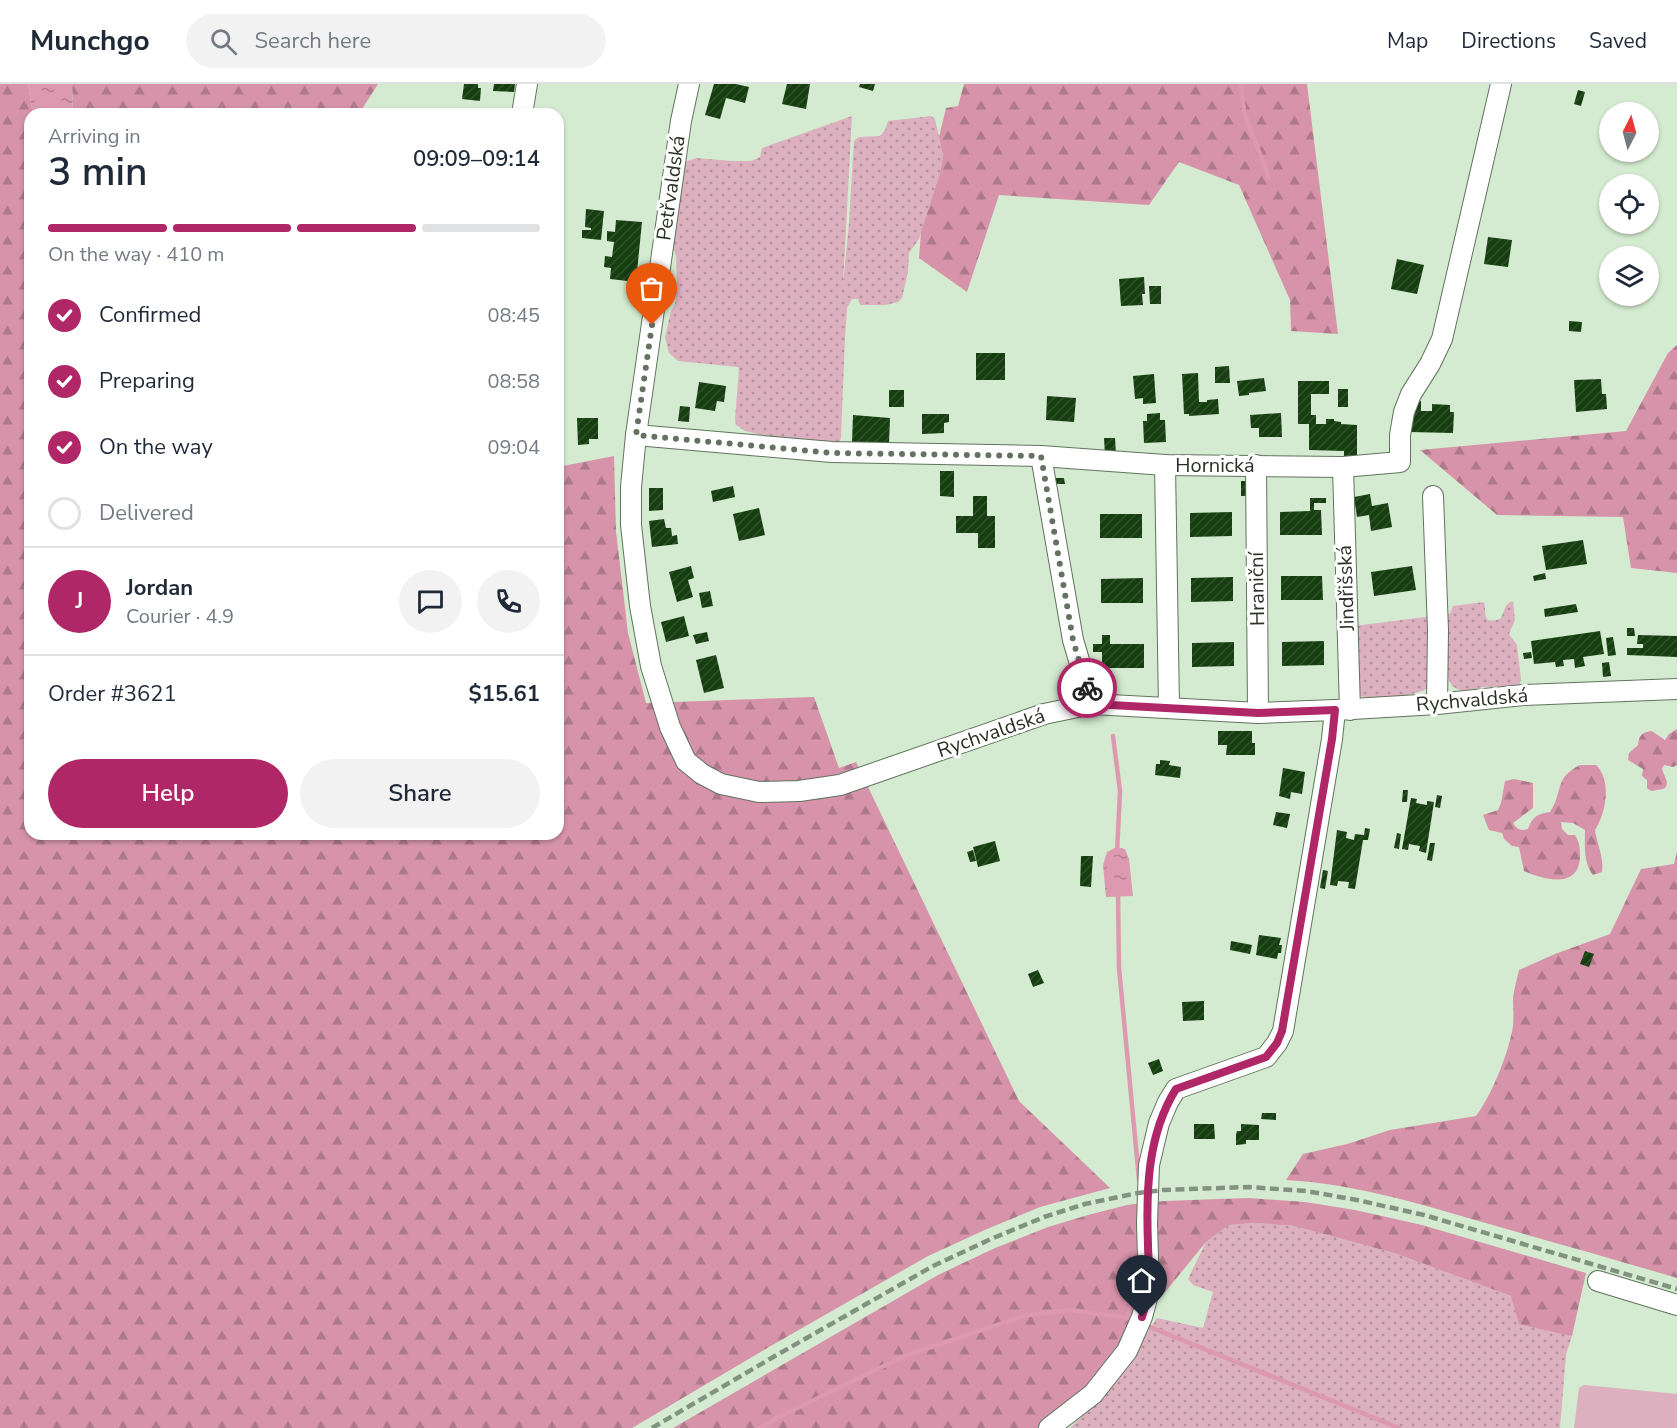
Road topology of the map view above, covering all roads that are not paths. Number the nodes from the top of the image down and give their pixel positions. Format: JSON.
{"nodes":[{"id":1,"x":527,"y":84,"type":"edge"},
{"id":2,"x":690,"y":84,"type":"edge"},
{"id":3,"x":1501,"y":84,"type":"edge"},
{"id":4,"x":523,"y":108,"type":"edge"},
{"id":5,"x":636,"y":435,"type":"junction"},
{"id":6,"x":1041,"y":456,"type":"junction"},
{"id":7,"x":1165,"y":465,"type":"junction"},
{"id":8,"x":1256,"y":465,"type":"junction"},
{"id":9,"x":1343,"y":467,"type":"junction"},
{"id":10,"x":1433,"y":496,"type":"dead end"},
{"id":11,"x":1677,"y":689,"type":"edge"},
{"id":12,"x":1092,"y":704,"type":"junction"},
{"id":13,"x":1437,"y":704,"type":"junction"},
{"id":14,"x":1169,"y":707,"type":"junction"},
{"id":15,"x":1342,"y":710,"type":"junction"},
{"id":16,"x":1258,"y":713,"type":"junction"},
{"id":17,"x":1598,"y":1281,"type":"dead end"},
{"id":18,"x":1677,"y":1305,"type":"edge"},
{"id":19,"x":1049,"y":1428,"type":"edge"}],
"edges":[{"from":1,"to":4,"type":"street"},
{"from":2,"to":5,"type":"street","name":"Petřvaldská"},
{"from":3,"to":9,"type":"street","name":"Hornická"},
{"from":5,"to":6,"type":"street","name":"Hornická"},
{"from":5,"to":12,"type":"street","name":"Rychvaldská"},
{"from":6,"to":7,"type":"street","name":"Hornická"},
{"from":6,"to":12,"type":"street"},
{"from":7,"to":8,"type":"street","name":"Hornická"},
{"from":7,"to":14,"type":"street"},
{"from":8,"to":9,"type":"street","name":"Hornická"},
{"from":8,"to":16,"type":"street","name":"Hraniční"},
{"from":9,"to":15,"type":"street","name":"Jindřišská"},
{"from":10,"to":13,"type":"street"},
{"from":11,"to":13,"type":"street","name":"Rychvaldská"},
{"from":12,"to":14,"type":"street","name":"Rychvaldská"},
{"from":13,"to":15,"type":"street","name":"Rychvaldská"},
{"from":14,"to":16,"type":"street","name":"Rychvaldská"},
{"from":15,"to":16,"type":"street","name":"Rychvaldská"},
{"from":15,"to":19,"type":"street","name":"Jindřišská"},
{"from":17,"to":18,"type":"street"}]}
